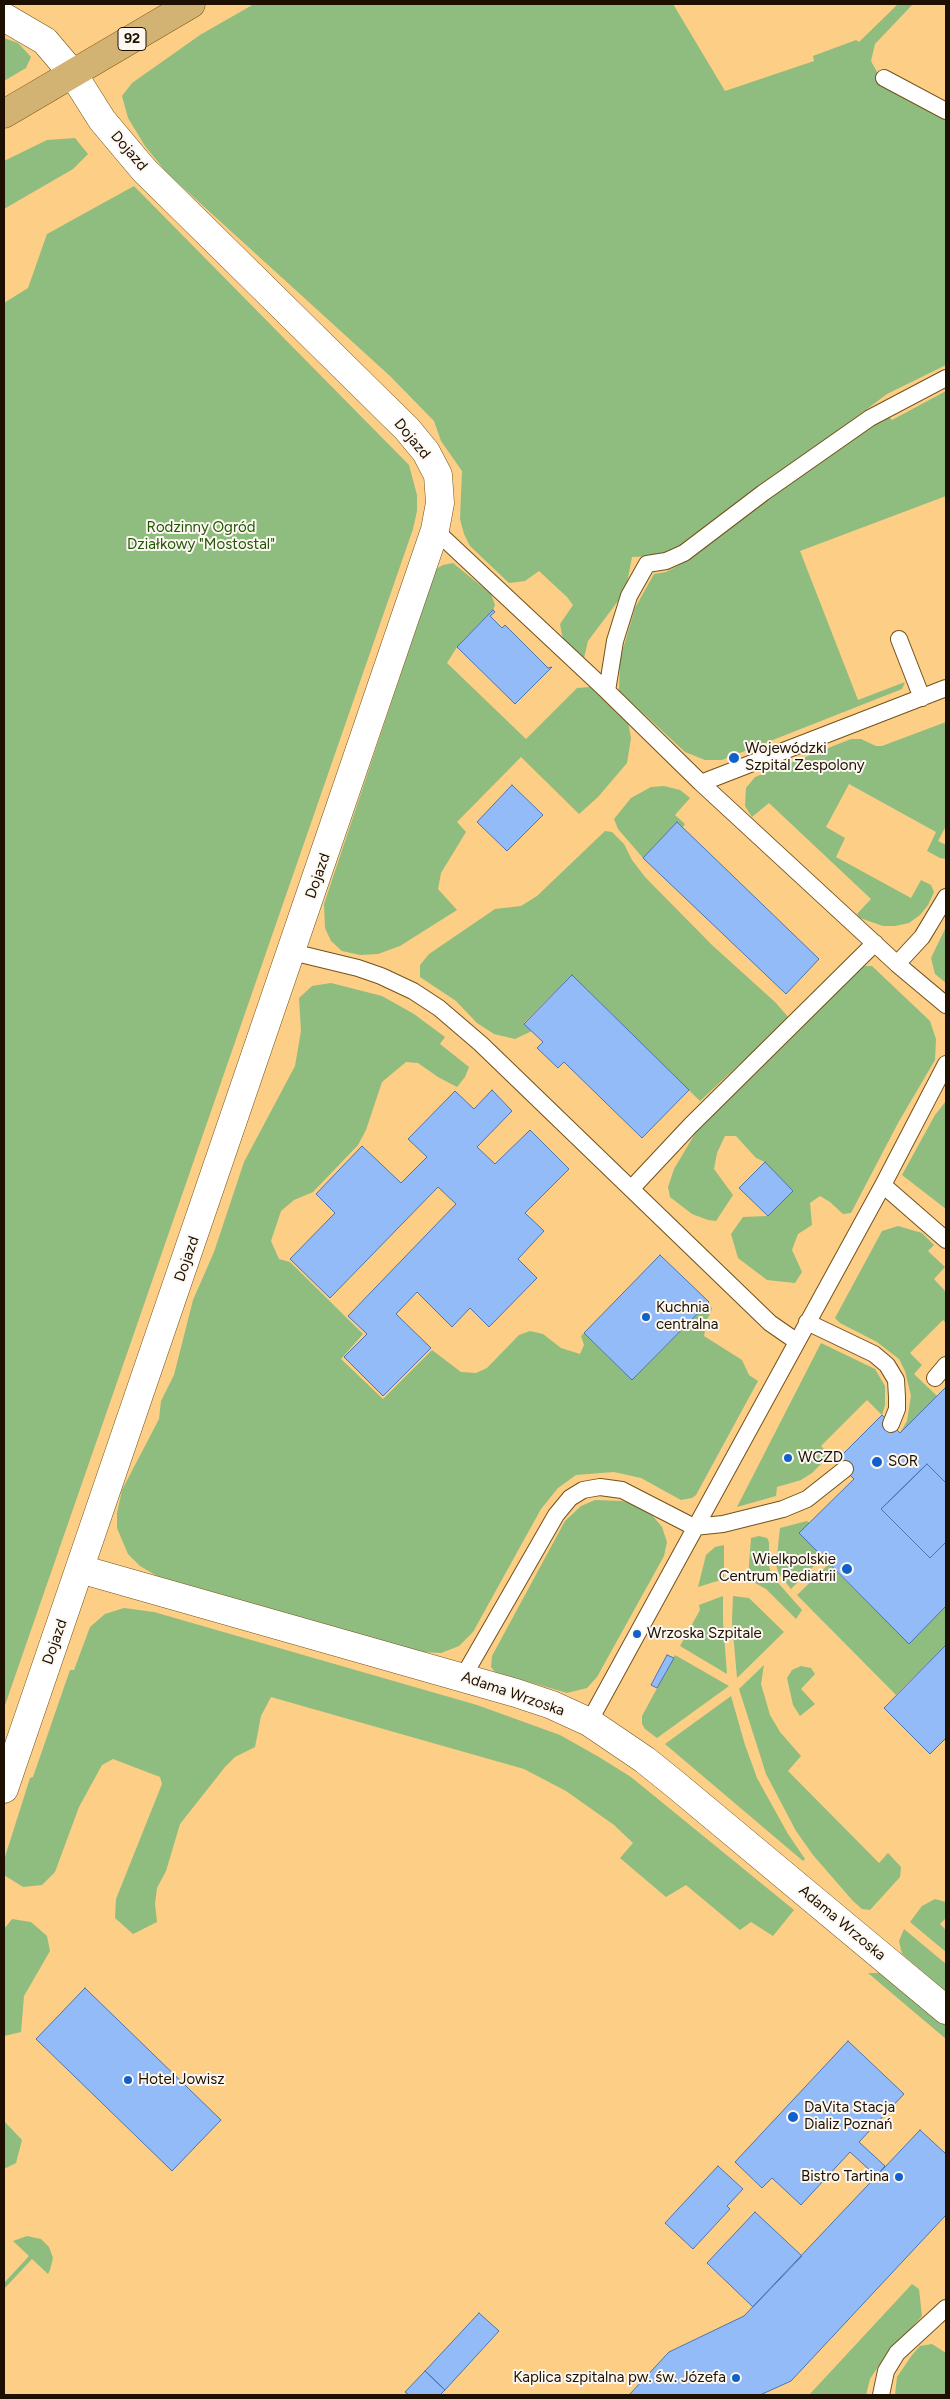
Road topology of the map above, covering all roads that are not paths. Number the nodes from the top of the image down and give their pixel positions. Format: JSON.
{"nodes":[{"id":1,"x":192,"y":4,"type":"edge"},
{"id":2,"x":4,"y":17,"type":"edge"},
{"id":3,"x":73,"y":74,"type":"junction"},
{"id":4,"x":884,"y":78,"type":"dead end"},
{"id":5,"x":946,"y":111,"type":"edge"},
{"id":6,"x":4,"y":114,"type":"edge"},
{"id":7,"x":946,"y":378,"type":"edge"},
{"id":8,"x":435,"y":530,"type":"junction"},
{"id":9,"x":899,"y":639,"type":"dead end"},
{"id":10,"x":946,"y":688,"type":"edge"},
{"id":11,"x":607,"y":691,"type":"junction"},
{"id":12,"x":922,"y":698,"type":"junction"},
{"id":13,"x":701,"y":783,"type":"junction"},
{"id":14,"x":946,"y":897,"type":"edge"},
{"id":15,"x":875,"y":943,"type":"junction"},
{"id":16,"x":292,"y":952,"type":"junction"},
{"id":17,"x":897,"y":964,"type":"junction"},
{"id":18,"x":946,"y":1005,"type":"edge"},
{"id":19,"x":946,"y":1064,"type":"edge"},
{"id":20,"x":883,"y":1185,"type":"junction"},
{"id":21,"x":631,"y":1189,"type":"junction"},
{"id":22,"x":946,"y":1240,"type":"edge"},
{"id":23,"x":807,"y":1322,"type":"junction"},
{"id":24,"x":796,"y":1340,"type":"junction"},
{"id":25,"x":946,"y":1366,"type":"edge"},
{"id":26,"x":934,"y":1378,"type":"dead end"},
{"id":27,"x":891,"y":1424,"type":"dead end"},
{"id":28,"x":845,"y":1469,"type":"dead end"},
{"id":29,"x":694,"y":1527,"type":"junction"},
{"id":30,"x":80,"y":1570,"type":"junction"},
{"id":31,"x":463,"y":1677,"type":"junction"},
{"id":32,"x":589,"y":1722,"type":"junction"},
{"id":33,"x":4,"y":1789,"type":"edge"},
{"id":34,"x":946,"y":2010,"type":"edge"},
{"id":35,"x":946,"y":2308,"type":"edge"},
{"id":36,"x":881,"y":2395,"type":"edge"}],
"edges":[{"from":1,"to":3,"type":"main road","number":"92"},
{"from":2,"to":3,"type":"street","name":"Dojazd"},
{"from":3,"to":6,"type":"main road","number":"92"},
{"from":3,"to":8,"type":"street","name":"Dojazd"},
{"from":4,"to":5,"type":"lane"},
{"from":7,"to":11,"type":"lane"},
{"from":8,"to":11,"type":"lane"},
{"from":8,"to":16,"type":"street","name":"Dojazd"},
{"from":9,"to":12,"type":"lane"},
{"from":10,"to":12,"type":"lane"},
{"from":11,"to":13,"type":"lane"},
{"from":12,"to":13,"type":"lane"},
{"from":13,"to":15,"type":"lane"},
{"from":14,"to":17,"type":"lane"},
{"from":15,"to":17,"type":"lane"},
{"from":15,"to":21,"type":"lane"},
{"from":16,"to":21,"type":"lane"},
{"from":16,"to":30,"type":"street","name":"Dojazd"},
{"from":17,"to":18,"type":"lane"},
{"from":19,"to":20,"type":"lane"},
{"from":20,"to":22,"type":"lane"},
{"from":20,"to":23,"type":"lane"},
{"from":21,"to":24,"type":"lane"},
{"from":23,"to":24,"type":"lane"},
{"from":23,"to":27,"type":"lane"},
{"from":24,"to":29,"type":"lane"},
{"from":25,"to":26,"type":"lane"},
{"from":28,"to":29,"type":"lane"},
{"from":29,"to":31,"type":"lane"},
{"from":29,"to":32,"type":"lane"},
{"from":30,"to":31,"type":"street","name":"Adama Wrzoska"},
{"from":30,"to":33,"type":"street","name":"Dojazd"},
{"from":31,"to":32,"type":"street","name":"Adama Wrzoska"},
{"from":32,"to":34,"type":"street","name":"Adama Wrzoska"},
{"from":35,"to":36,"type":"lane"}]}
